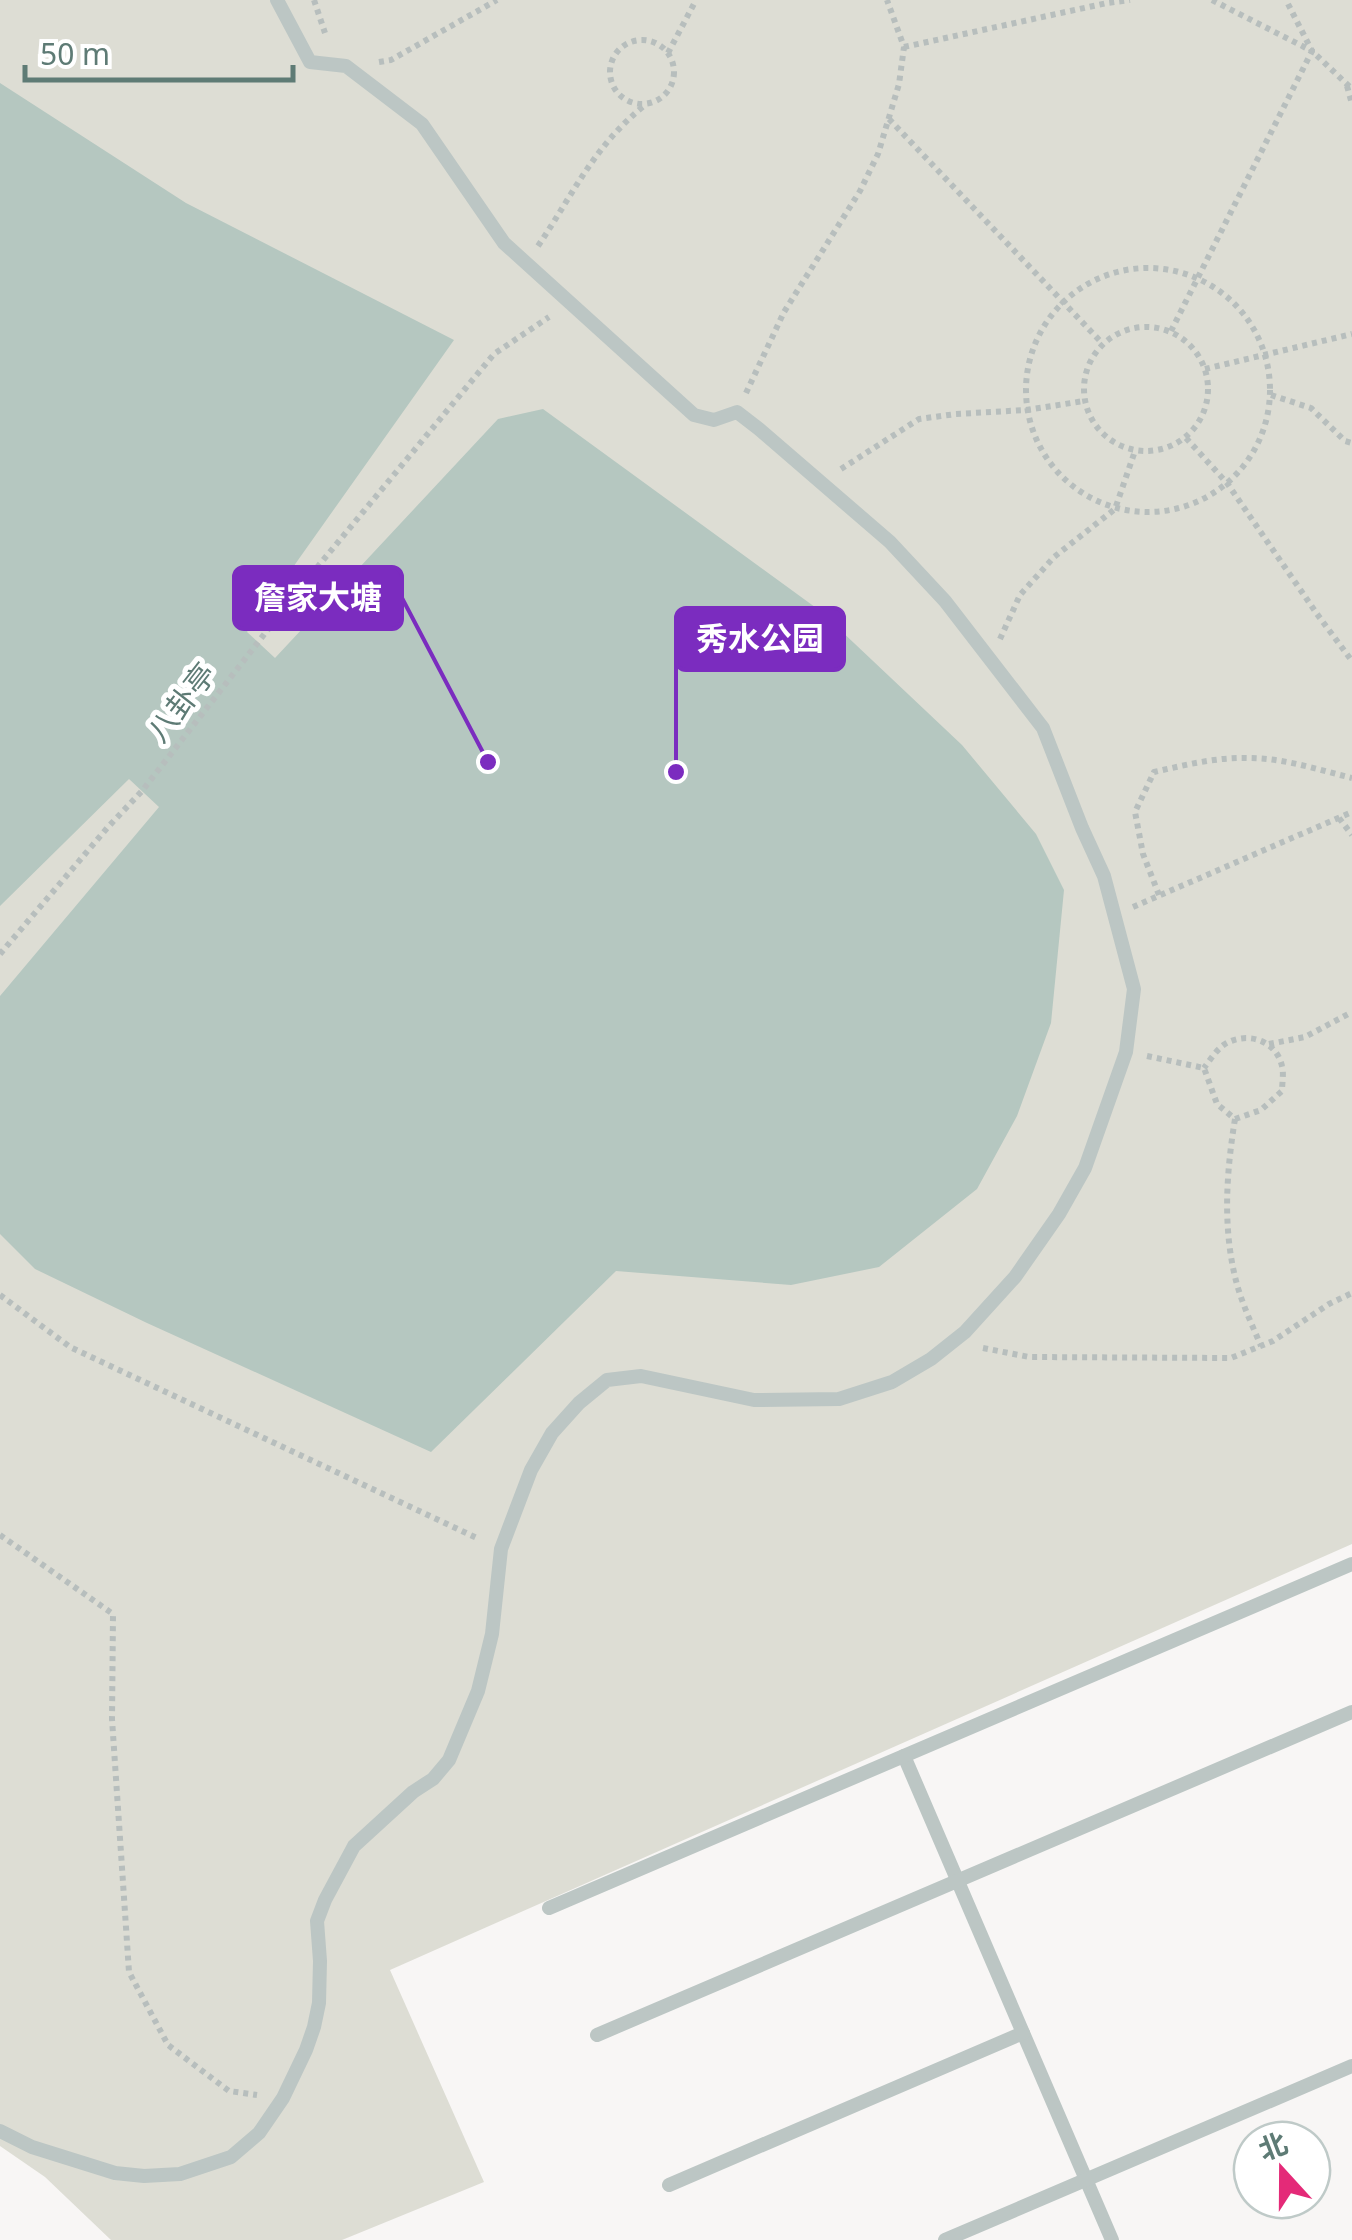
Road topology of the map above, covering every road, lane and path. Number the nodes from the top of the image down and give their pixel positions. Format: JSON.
{"nodes":[{"id":1,"x":277,"y":0,"type":"edge"},
{"id":2,"x":314,"y":0,"type":"edge"},
{"id":3,"x":497,"y":0,"type":"edge"},
{"id":4,"x":696,"y":0,"type":"edge"},
{"id":5,"x":886,"y":0,"type":"edge"},
{"id":6,"x":1130,"y":0,"type":"edge"},
{"id":7,"x":1212,"y":0,"type":"edge"},
{"id":8,"x":1286,"y":0,"type":"edge"},
{"id":9,"x":904,"y":47,"type":"junction"},
{"id":10,"x":1312,"y":51,"type":"junction"},
{"id":11,"x":668,"y":53,"type":"junction"},
{"id":12,"x":346,"y":66,"type":"junction"},
{"id":13,"x":1349,"y":86,"type":"edge"},
{"id":14,"x":646,"y":104,"type":"junction"},
{"id":15,"x":1352,"y":104,"type":"edge"},
{"id":16,"x":888,"y":118,"type":"junction"},
{"id":17,"x":526,"y":263,"type":"junction"},
{"id":18,"x":1197,"y":277,"type":"junction"},
{"id":19,"x":1063,"y":302,"type":"junction"},
{"id":20,"x":570,"y":303,"type":"junction"},
{"id":21,"x":1171,"y":331,"type":"junction"},
{"id":22,"x":1352,"y":334,"type":"edge"},
{"id":23,"x":1102,"y":344,"type":"junction"},
{"id":24,"x":1266,"y":354,"type":"junction"},
{"id":25,"x":1204,"y":370,"type":"junction"},
{"id":26,"x":1271,"y":394,"type":"junction"},
{"id":27,"x":1084,"y":400,"type":"junction"},
{"id":28,"x":1026,"y":410,"type":"junction"},
{"id":29,"x":736,"y":412,"type":"junction"},
{"id":30,"x":1186,"y":438,"type":"junction"},
{"id":31,"x":1352,"y":443,"type":"edge"},
{"id":32,"x":1135,"y":451,"type":"junction"},
{"id":33,"x":822,"y":481,"type":"junction"},
{"id":34,"x":1227,"y":483,"type":"junction"},
{"id":35,"x":1115,"y":509,"type":"junction"},
{"id":36,"x":991,"y":658,"type":"junction"},
{"id":37,"x":1352,"y":661,"type":"edge"},
{"id":38,"x":1352,"y":778,"type":"edge"},
{"id":39,"x":1352,"y":812,"type":"edge"},
{"id":40,"x":1339,"y":818,"type":"junction"},
{"id":41,"x":1352,"y":835,"type":"edge"},
{"id":42,"x":1160,"y":896,"type":"junction"},
{"id":43,"x":1116,"y":914,"type":"junction"},
{"id":44,"x":0,"y":954,"type":"edge"},
{"id":45,"x":1352,"y":1012,"type":"edge"},
{"id":46,"x":1269,"y":1044,"type":"junction"},
{"id":47,"x":1126,"y":1052,"type":"junction"},
{"id":48,"x":1204,"y":1068,"type":"junction"},
{"id":49,"x":1236,"y":1119,"type":"junction"},
{"id":50,"x":1352,"y":1293,"type":"edge"},
{"id":51,"x":0,"y":1295,"type":"edge"},
{"id":52,"x":952,"y":1342,"type":"junction"},
{"id":53,"x":1261,"y":1346,"type":"junction"},
{"id":54,"x":0,"y":1535,"type":"edge"},
{"id":55,"x":501,"y":1549,"type":"junction"},
{"id":56,"x":1352,"y":1564,"type":"edge"},
{"id":57,"x":1352,"y":1712,"type":"edge"},
{"id":58,"x":904,"y":1756,"type":"junction"},
{"id":59,"x":958,"y":1880,"type":"junction"},
{"id":60,"x":548,"y":1908,"type":"dead end"},
{"id":61,"x":1023,"y":2033,"type":"junction"},
{"id":62,"x":597,"y":2036,"type":"dead end"},
{"id":63,"x":1352,"y":2066,"type":"edge"},
{"id":64,"x":283,"y":2098,"type":"junction"},
{"id":65,"x":0,"y":2130,"type":"edge"},
{"id":66,"x":1086,"y":2180,"type":"junction"},
{"id":67,"x":669,"y":2185,"type":"dead end"},
{"id":68,"x":944,"y":2240,"type":"edge"},
{"id":69,"x":1112,"y":2240,"type":"edge"}],
"edges":[{"from":1,"to":12,"type":"lane"},
{"from":2,"to":12,"type":"path"},
{"from":3,"to":12,"type":"path"},
{"from":4,"to":11,"type":"path"},
{"from":5,"to":9,"type":"path"},
{"from":6,"to":9,"type":"path"},
{"from":7,"to":10,"type":"path"},
{"from":8,"to":10,"type":"path"},
{"from":9,"to":16,"type":"path"},
{"from":10,"to":13,"type":"path"},
{"from":10,"to":18,"type":"path"},
{"from":11,"to":14,"type":"path"},
{"from":11,"to":14,"type":"path"},
{"from":12,"to":17,"type":"lane"},
{"from":13,"to":15,"type":"path"},
{"from":14,"to":17,"type":"path"},
{"from":16,"to":19,"type":"path"},
{"from":16,"to":29,"type":"path"},
{"from":17,"to":20,"type":"lane"},
{"from":18,"to":19,"type":"path"},
{"from":18,"to":21,"type":"path"},
{"from":18,"to":24,"type":"path"},
{"from":19,"to":23,"type":"path"},
{"from":19,"to":28,"type":"path"},
{"from":20,"to":29,"type":"lane"},
{"from":20,"to":44,"type":"path","name":"八卦亭"},
{"from":21,"to":23,"type":"path"},
{"from":21,"to":25,"type":"path"},
{"from":22,"to":24,"type":"path"},
{"from":23,"to":27,"type":"path"},
{"from":24,"to":25,"type":"path"},
{"from":24,"to":26,"type":"path"},
{"from":25,"to":30,"type":"path"},
{"from":26,"to":31,"type":"path"},
{"from":26,"to":34,"type":"path"},
{"from":27,"to":28,"type":"path"},
{"from":27,"to":32,"type":"path"},
{"from":28,"to":33,"type":"path"},
{"from":28,"to":35,"type":"path"},
{"from":29,"to":33,"type":"lane"},
{"from":30,"to":32,"type":"path"},
{"from":30,"to":34,"type":"path"},
{"from":32,"to":35,"type":"path"},
{"from":33,"to":36,"type":"lane"},
{"from":34,"to":35,"type":"path"},
{"from":34,"to":37,"type":"path"},
{"from":35,"to":36,"type":"path"},
{"from":36,"to":43,"type":"lane"},
{"from":38,"to":42,"type":"path"},
{"from":39,"to":40,"type":"path"},
{"from":40,"to":41,"type":"path"},
{"from":40,"to":42,"type":"path"},
{"from":42,"to":43,"type":"path"},
{"from":43,"to":47,"type":"lane"},
{"from":45,"to":46,"type":"path"},
{"from":46,"to":48,"type":"path"},
{"from":46,"to":49,"type":"path"},
{"from":47,"to":48,"type":"path"},
{"from":47,"to":52,"type":"lane"},
{"from":48,"to":49,"type":"path"},
{"from":49,"to":53,"type":"path"},
{"from":50,"to":53,"type":"path"},
{"from":51,"to":55,"type":"path"},
{"from":52,"to":53,"type":"path"},
{"from":52,"to":55,"type":"lane"},
{"from":54,"to":64,"type":"path"},
{"from":55,"to":64,"type":"lane"},
{"from":56,"to":58,"type":"lane"},
{"from":57,"to":59,"type":"lane"},
{"from":58,"to":59,"type":"lane"},
{"from":58,"to":60,"type":"lane"},
{"from":59,"to":61,"type":"lane"},
{"from":59,"to":62,"type":"lane"},
{"from":61,"to":66,"type":"lane"},
{"from":61,"to":67,"type":"lane"},
{"from":63,"to":66,"type":"lane"},
{"from":64,"to":65,"type":"lane"},
{"from":66,"to":68,"type":"lane"},
{"from":66,"to":69,"type":"lane"}]}
